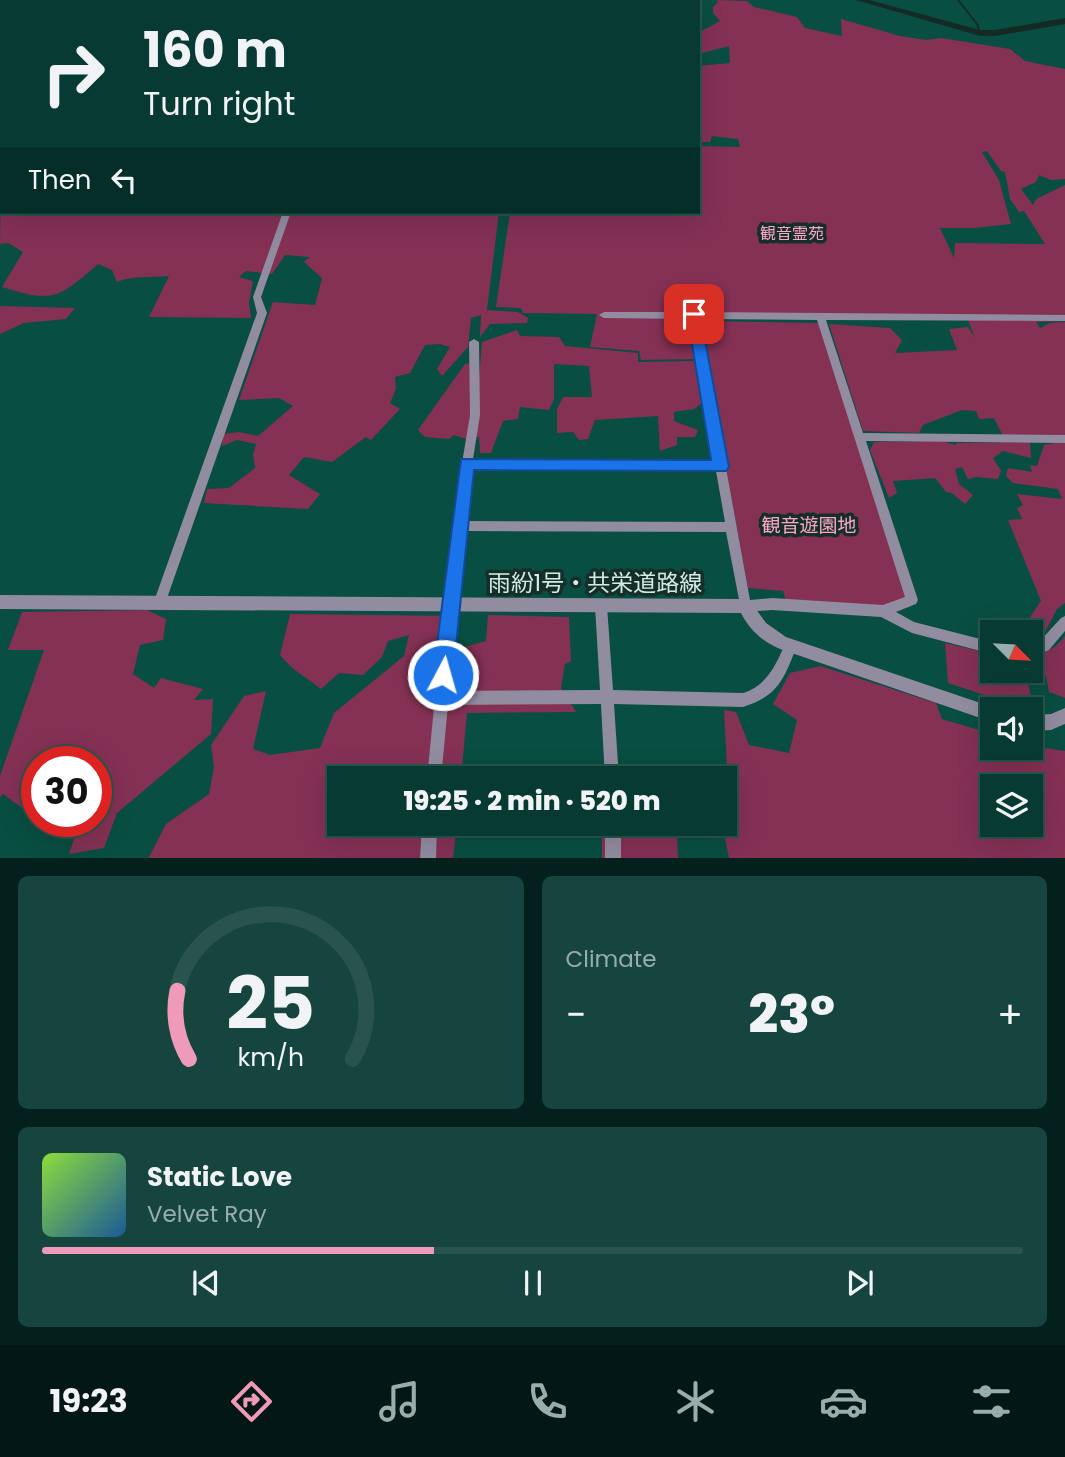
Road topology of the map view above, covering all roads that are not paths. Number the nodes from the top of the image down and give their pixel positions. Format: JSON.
{"nodes":[{"id":1,"x":286,"y":214,"type":"edge"},
{"id":2,"x":694,"y":314,"type":"junction"},
{"id":3,"x":604,"y":315,"type":"dead end"},
{"id":4,"x":820,"y":316,"type":"junction"},
{"id":5,"x":1065,"y":318,"type":"edge"},
{"id":6,"x":474,"y":342,"type":"dead end"},
{"id":7,"x":859,"y":437,"type":"junction"},
{"id":8,"x":1065,"y":439,"type":"edge"},
{"id":9,"x":467,"y":463,"type":"junction"},
{"id":10,"x":720,"y":467,"type":"junction"},
{"id":11,"x":461,"y":526,"type":"junction"},
{"id":12,"x":731,"y":527,"type":"junction"},
{"id":13,"x":0,"y":603,"type":"edge"},
{"id":14,"x":159,"y":604,"type":"junction"},
{"id":15,"x":450,"y":605,"type":"junction"},
{"id":16,"x":601,"y":606,"type":"junction"},
{"id":17,"x":745,"y":606,"type":"junction"},
{"id":18,"x":883,"y":611,"type":"junction"},
{"id":19,"x":1065,"y":622,"type":"edge"},
{"id":20,"x":980,"y":645,"type":"edge"},
{"id":21,"x":791,"y":646,"type":"junction"},
{"id":22,"x":1043,"y":646,"type":"edge"},
{"id":23,"x":607,"y":697,"type":"junction"},
{"id":24,"x":441,"y":698,"type":"junction"},
{"id":25,"x":980,"y":710,"type":"edge"},
{"id":26,"x":1065,"y":716,"type":"edge"},
{"id":27,"x":1043,"y":722,"type":"edge"},
{"id":28,"x":435,"y":766,"type":"edge"},
{"id":29,"x":611,"y":766,"type":"edge"},
{"id":30,"x":429,"y":836,"type":"edge"},
{"id":31,"x":613,"y":836,"type":"edge"},
{"id":32,"x":428,"y":858,"type":"edge"},
{"id":33,"x":613,"y":858,"type":"edge"}],
"edges":[{"from":1,"to":14,"type":"street"},
{"from":2,"to":3,"type":"street"},
{"from":2,"to":4,"type":"street"},
{"from":2,"to":10,"type":"street"},
{"from":4,"to":5,"type":"street"},
{"from":4,"to":7,"type":"street"},
{"from":6,"to":9,"type":"street"},
{"from":7,"to":8,"type":"street"},
{"from":7,"to":18,"type":"street"},
{"from":9,"to":10,"type":"street"},
{"from":9,"to":11,"type":"street"},
{"from":10,"to":12,"type":"street"},
{"from":11,"to":12,"type":"street"},
{"from":11,"to":15,"type":"street"},
{"from":12,"to":17,"type":"street"},
{"from":13,"to":14,"type":"street","name":"雨紛1号・共栄道路線"},
{"from":14,"to":15,"type":"street","name":"雨紛1号・共栄道路線"},
{"from":15,"to":16,"type":"street","name":"雨紛1号・共栄道路線"},
{"from":15,"to":24,"type":"street"},
{"from":16,"to":17,"type":"street","name":"雨紛1号・共栄道路線"},
{"from":16,"to":23,"type":"street"},
{"from":17,"to":18,"type":"street"},
{"from":17,"to":21,"type":"street"},
{"from":18,"to":20,"type":"street"},
{"from":19,"to":22,"type":"street"},
{"from":21,"to":23,"type":"street"},
{"from":21,"to":25,"type":"street"},
{"from":23,"to":24,"type":"street"},
{"from":23,"to":29,"type":"street"},
{"from":24,"to":28,"type":"street"},
{"from":26,"to":27,"type":"street"},
{"from":30,"to":32,"type":"street"},
{"from":31,"to":33,"type":"street"}]}
